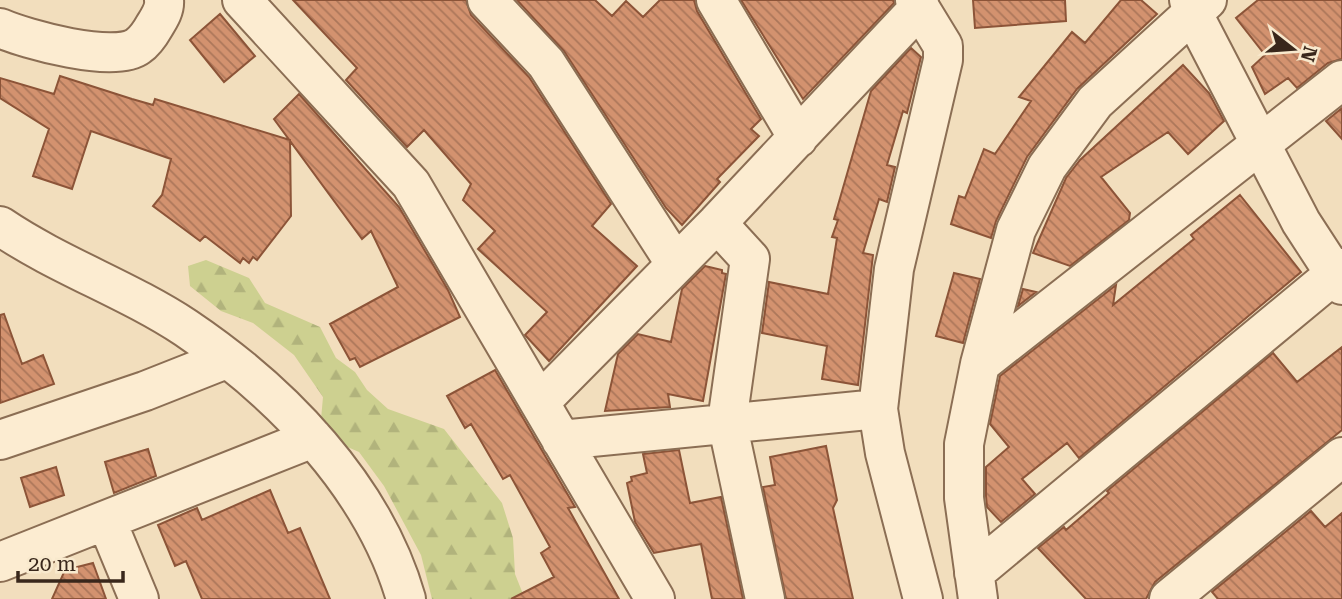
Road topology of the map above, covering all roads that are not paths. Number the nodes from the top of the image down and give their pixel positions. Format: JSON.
{"nodes":[{"id":1,"x":164,"y":0,"type":"edge"},
{"id":2,"x":242,"y":0,"type":"edge"},
{"id":3,"x":487,"y":0,"type":"edge"},
{"id":4,"x":716,"y":0,"type":"edge"},
{"id":5,"x":917,"y":3,"type":"edge"},
{"id":6,"x":1196,"y":4,"type":"edge"},
{"id":7,"x":0,"y":28,"type":"edge"},
{"id":8,"x":1342,"y":80,"type":"edge"},
{"id":9,"x":798,"y":138,"type":"junction"},
{"id":10,"x":1261,"y":145,"type":"junction"},
{"id":11,"x":717,"y":223,"type":"junction"},
{"id":12,"x":0,"y":226,"type":"edge"},
{"id":13,"x":676,"y":263,"type":"junction"},
{"id":14,"x":1339,"y":276,"type":"edge"},
{"id":15,"x":226,"y":359,"type":"junction"},
{"id":16,"x":980,"y":364,"type":"junction"},
{"id":17,"x":540,"y":402,"type":"junction"},
{"id":18,"x":878,"y":409,"type":"junction"},
{"id":19,"x":727,"y":422,"type":"junction"},
{"id":20,"x":313,"y":438,"type":"junction"},
{"id":21,"x":0,"y":440,"type":"edge"},
{"id":22,"x":561,"y":440,"type":"junction"},
{"id":23,"x":1342,"y":457,"type":"edge"},
{"id":24,"x":107,"y":522,"type":"junction"},
{"id":25,"x":0,"y":562,"type":"edge"},
{"id":26,"x":976,"y":586,"type":"edge"},
{"id":27,"x":139,"y":599,"type":"edge"},
{"id":28,"x":406,"y":599,"type":"edge"},
{"id":29,"x":655,"y":599,"type":"edge"},
{"id":30,"x":765,"y":599,"type":"edge"},
{"id":31,"x":923,"y":599,"type":"edge"},
{"id":32,"x":1169,"y":599,"type":"edge"}],
"edges":[{"from":1,"to":7,"type":"street"},
{"from":2,"to":17,"type":"street"},
{"from":3,"to":13,"type":"street"},
{"from":4,"to":9,"type":"street"},
{"from":5,"to":9,"type":"street"},
{"from":5,"to":18,"type":"street"},
{"from":6,"to":10,"type":"street"},
{"from":6,"to":16,"type":"street"},
{"from":8,"to":10,"type":"street"},
{"from":9,"to":11,"type":"street"},
{"from":10,"to":14,"type":"street"},
{"from":10,"to":16,"type":"street"},
{"from":11,"to":13,"type":"street"},
{"from":11,"to":19,"type":"street"},
{"from":12,"to":15,"type":"street"},
{"from":13,"to":17,"type":"street"},
{"from":14,"to":26,"type":"street"},
{"from":15,"to":20,"type":"street"},
{"from":15,"to":21,"type":"street"},
{"from":16,"to":26,"type":"street"},
{"from":17,"to":22,"type":"street"},
{"from":18,"to":19,"type":"street"},
{"from":18,"to":31,"type":"street"},
{"from":19,"to":22,"type":"street"},
{"from":19,"to":30,"type":"street"},
{"from":20,"to":24,"type":"street"},
{"from":20,"to":28,"type":"street"},
{"from":22,"to":29,"type":"street"},
{"from":23,"to":32,"type":"street"},
{"from":24,"to":25,"type":"street"},
{"from":24,"to":27,"type":"street"}]}
